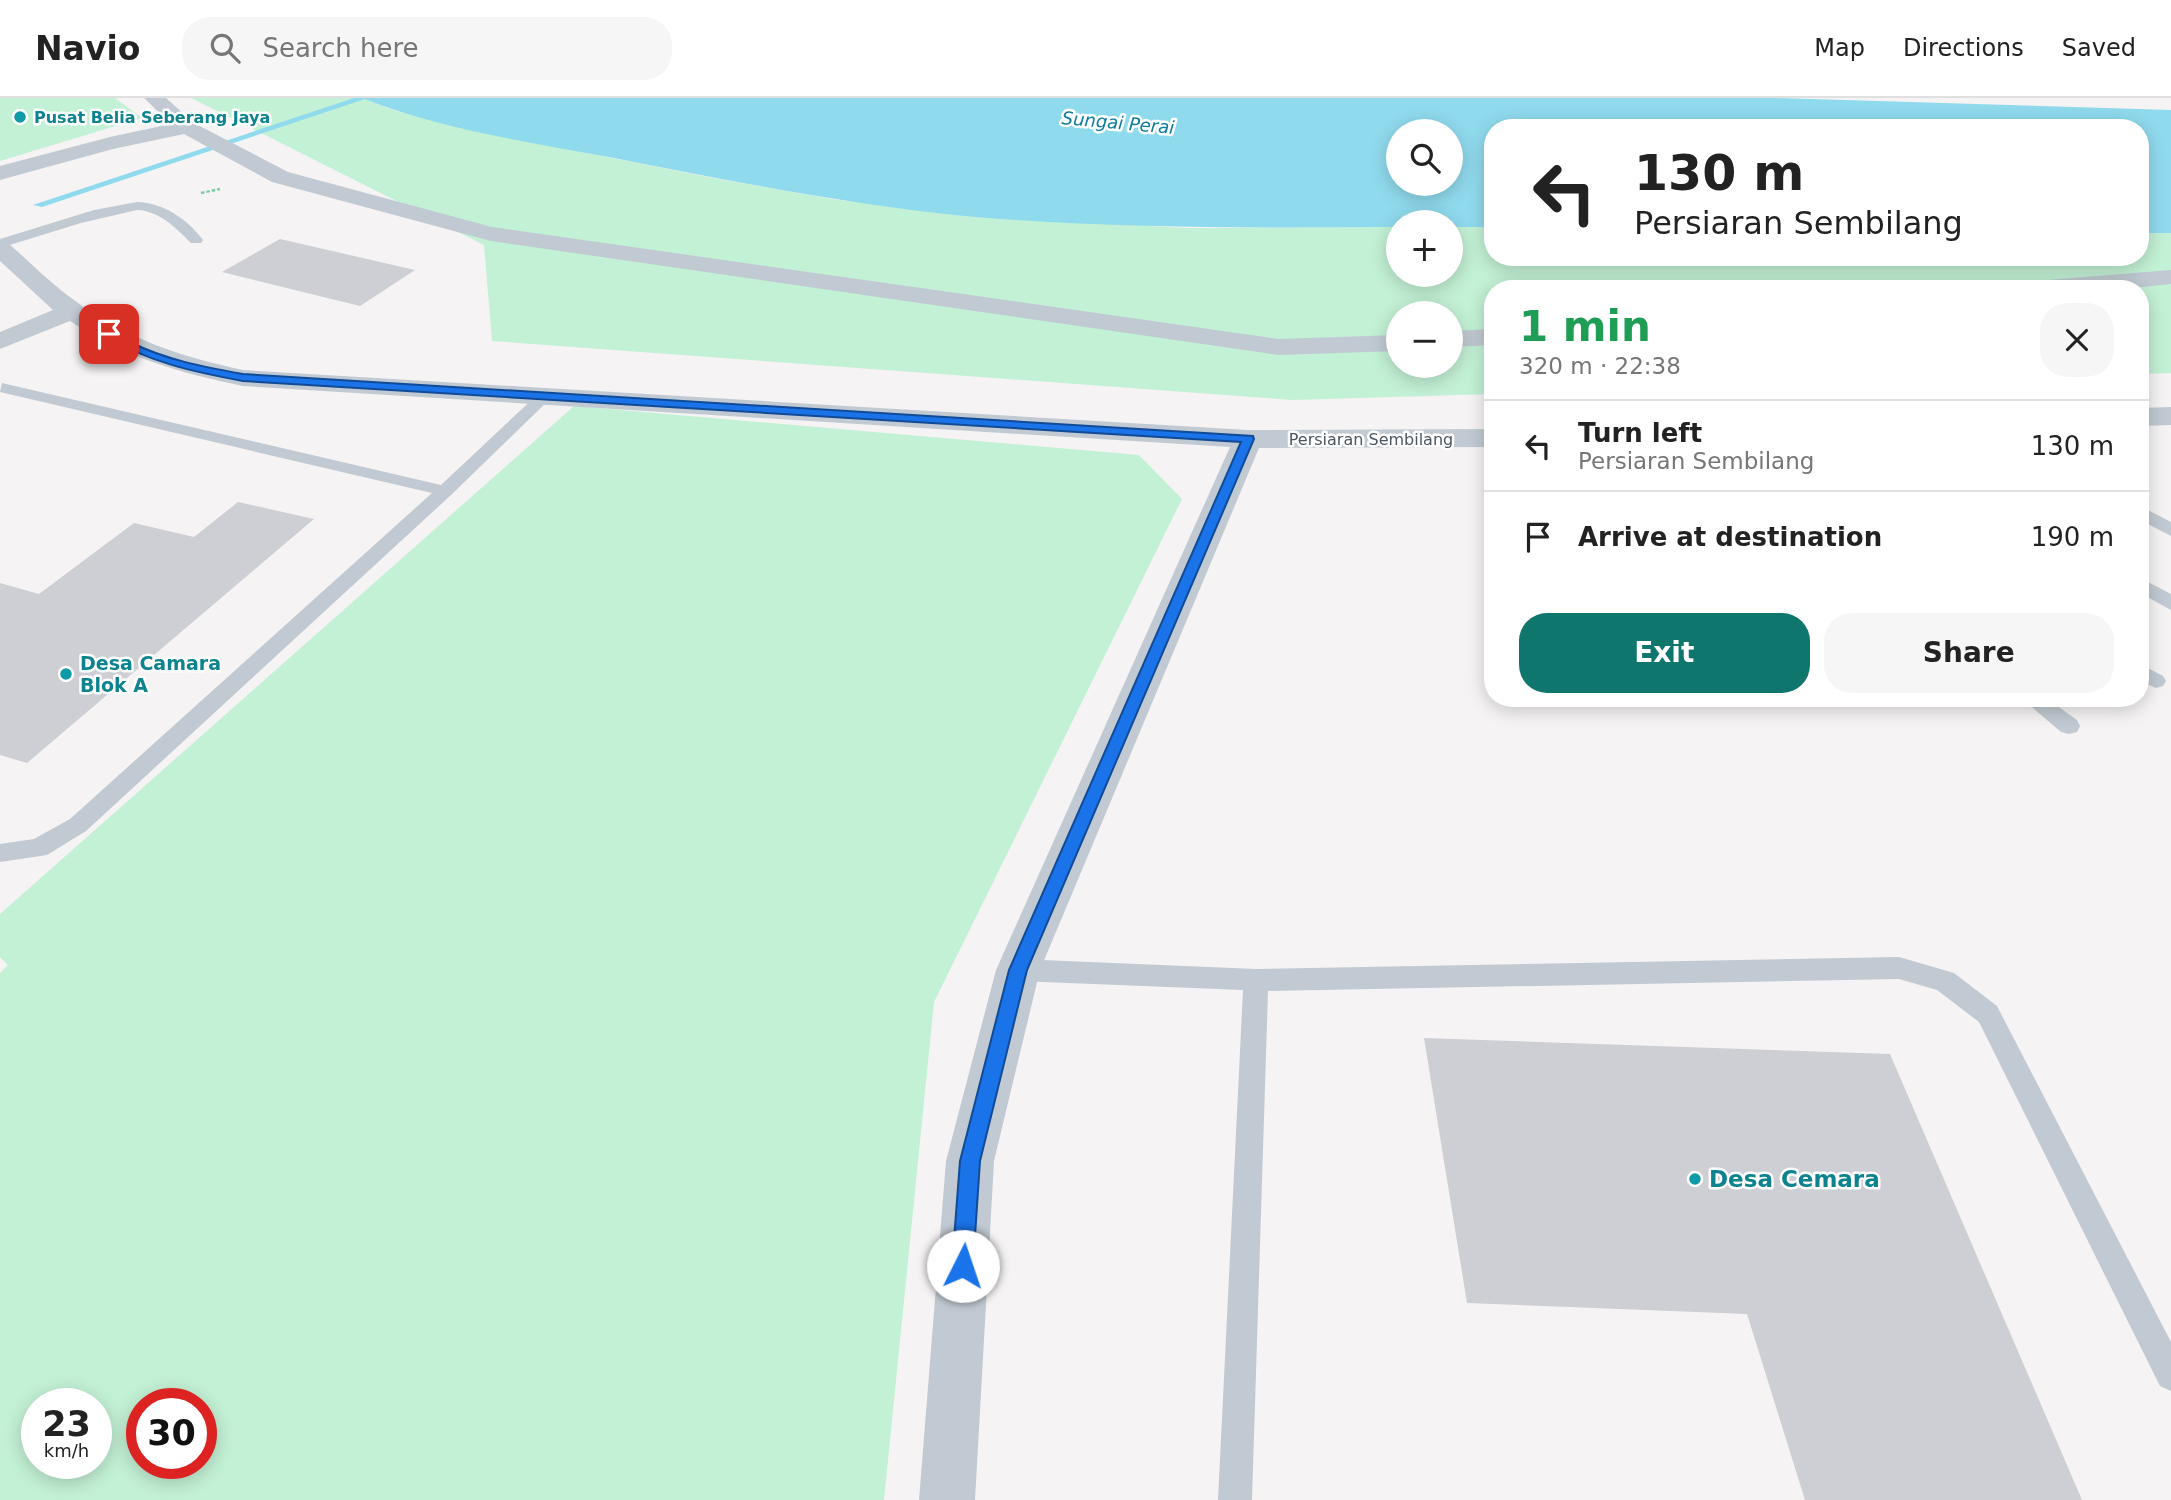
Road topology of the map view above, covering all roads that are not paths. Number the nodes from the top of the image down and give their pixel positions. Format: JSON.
{"nodes":[{"id":1,"x":154,"y":98,"type":"edge"},
{"id":2,"x":187,"y":127,"type":"junction"},
{"id":3,"x":0,"y":173,"type":"edge"},
{"id":4,"x":196,"y":240,"type":"dead end"},
{"id":5,"x":0,"y":246,"type":"edge"},
{"id":6,"x":2171,"y":277,"type":"edge"},
{"id":7,"x":2137,"y":280,"type":"edge"},
{"id":8,"x":72,"y":311,"type":"junction"},
{"id":9,"x":1484,"y":337,"type":"edge"},
{"id":10,"x":1463,"y":338,"type":"edge"},
{"id":11,"x":0,"y":341,"type":"edge"},
{"id":12,"x":1386,"y":344,"type":"edge"},
{"id":13,"x":2,"y":388,"type":"dead end"},
{"id":14,"x":545,"y":396,"type":"junction"},
{"id":15,"x":2171,"y":416,"type":"edge"},
{"id":16,"x":2149,"y":417,"type":"edge"},
{"id":17,"x":1484,"y":438,"type":"edge"},
{"id":18,"x":1248,"y":439,"type":"junction"},
{"id":19,"x":445,"y":491,"type":"junction"},
{"id":20,"x":2149,"y":517,"type":"edge"},
{"id":21,"x":2171,"y":530,"type":"edge"},
{"id":22,"x":2149,"y":590,"type":"edge"},
{"id":23,"x":2171,"y":603,"type":"edge"},
{"id":24,"x":2043,"y":707,"type":"edge"},
{"id":25,"x":2069,"y":726,"type":"dead end"},
{"id":26,"x":0,"y":853,"type":"edge"},
{"id":27,"x":1018,"y":970,"type":"junction"},
{"id":28,"x":1256,"y":980,"type":"junction"},
{"id":29,"x":2171,"y":1375,"type":"edge"},
{"id":30,"x":947,"y":1500,"type":"edge"},
{"id":31,"x":1235,"y":1500,"type":"edge"}],
"edges":[{"from":1,"to":2,"type":"street"},
{"from":2,"to":3,"type":"street"},
{"from":2,"to":12,"type":"street"},
{"from":4,"to":5,"type":"lane"},
{"from":5,"to":8,"type":"street","name":"Persiaran Sembilang"},
{"from":6,"to":7,"type":"street"},
{"from":8,"to":11,"type":"street"},
{"from":8,"to":14,"type":"street","name":"Persiaran Sembilang"},
{"from":9,"to":10,"type":"street"},
{"from":13,"to":19,"type":"lane"},
{"from":14,"to":18,"type":"street","name":"Persiaran Sembilang"},
{"from":14,"to":19,"type":"lane"},
{"from":15,"to":16,"type":"street"},
{"from":17,"to":18,"type":"street","name":"Persiaran Sembilang"},
{"from":18,"to":27,"type":"street"},
{"from":19,"to":26,"type":"lane"},
{"from":20,"to":21,"type":"lane"},
{"from":22,"to":23,"type":"lane"},
{"from":24,"to":25,"type":"lane"},
{"from":27,"to":28,"type":"lane"},
{"from":27,"to":30,"type":"street"},
{"from":28,"to":29,"type":"lane"},
{"from":28,"to":31,"type":"lane"}]}
